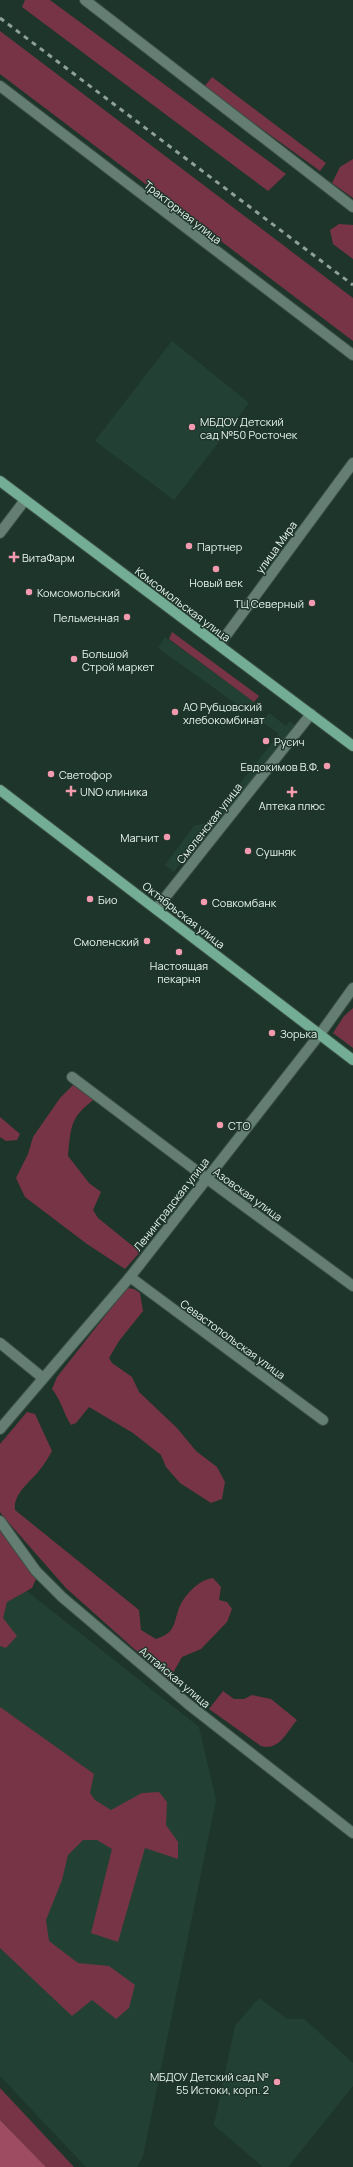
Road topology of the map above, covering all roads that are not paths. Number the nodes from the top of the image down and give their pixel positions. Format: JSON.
{"nodes":[{"id":1,"x":85,"y":0,"type":"edge"},
{"id":2,"x":0,"y":86,"type":"edge"},
{"id":3,"x":353,"y":207,"type":"edge"},
{"id":4,"x":353,"y":355,"type":"edge"},
{"id":5,"x":353,"y":463,"type":"edge"},
{"id":6,"x":0,"y":481,"type":"edge"},
{"id":7,"x":25,"y":500,"type":"junction"},
{"id":8,"x":0,"y":533,"type":"edge"},
{"id":9,"x":219,"y":645,"type":"junction"},
{"id":10,"x":311,"y":714,"type":"junction"},
{"id":11,"x":353,"y":746,"type":"edge"},
{"id":12,"x":0,"y":790,"type":"edge"},
{"id":13,"x":156,"y":909,"type":"junction"},
{"id":14,"x":353,"y":988,"type":"edge"},
{"id":15,"x":320,"y":1034,"type":"junction"},
{"id":16,"x":353,"y":1060,"type":"edge"},
{"id":17,"x":72,"y":1077,"type":"dead end"},
{"id":18,"x":206,"y":1178,"type":"junction"},
{"id":19,"x":130,"y":1277,"type":"junction"},
{"id":20,"x":353,"y":1286,"type":"edge"},
{"id":21,"x":0,"y":1343,"type":"edge"},
{"id":22,"x":43,"y":1378,"type":"junction"},
{"id":23,"x":323,"y":1420,"type":"dead end"},
{"id":24,"x":0,"y":1429,"type":"edge"},
{"id":25,"x":0,"y":1521,"type":"edge"},
{"id":26,"x":353,"y":1833,"type":"edge"}],
"edges":[{"from":1,"to":3,"type":"street"},
{"from":2,"to":4,"type":"street","name":"Тракторная улица"},
{"from":5,"to":9,"type":"street","name":"улица Мира"},
{"from":6,"to":7,"type":"main road","name":"Комсомольская улица"},
{"from":7,"to":8,"type":"street"},
{"from":7,"to":9,"type":"main road","name":"Комсомольская улица"},
{"from":9,"to":10,"type":"main road","name":"Комсомольская улица"},
{"from":10,"to":11,"type":"main road","name":"Комсомольская улица"},
{"from":10,"to":13,"type":"street","name":"Смоленская улица"},
{"from":12,"to":13,"type":"main road","name":"Октябрьская улица"},
{"from":13,"to":15,"type":"main road","name":"Октябрьская улица"},
{"from":14,"to":15,"type":"street","name":"Ленинградская улица"},
{"from":15,"to":16,"type":"main road","name":"Октябрьская улица"},
{"from":15,"to":18,"type":"street","name":"Ленинградская улица"},
{"from":17,"to":18,"type":"street","name":"Азовская улица"},
{"from":18,"to":19,"type":"street","name":"Ленинградская улица"},
{"from":18,"to":20,"type":"street","name":"Азовская улица"},
{"from":19,"to":22,"type":"street","name":"Ленинградская улица"},
{"from":19,"to":23,"type":"street","name":"Севастопольская улица"},
{"from":21,"to":22,"type":"street"},
{"from":22,"to":24,"type":"street","name":"Ленинградская улица"},
{"from":25,"to":26,"type":"street","name":"Алтайская улица"}]}
